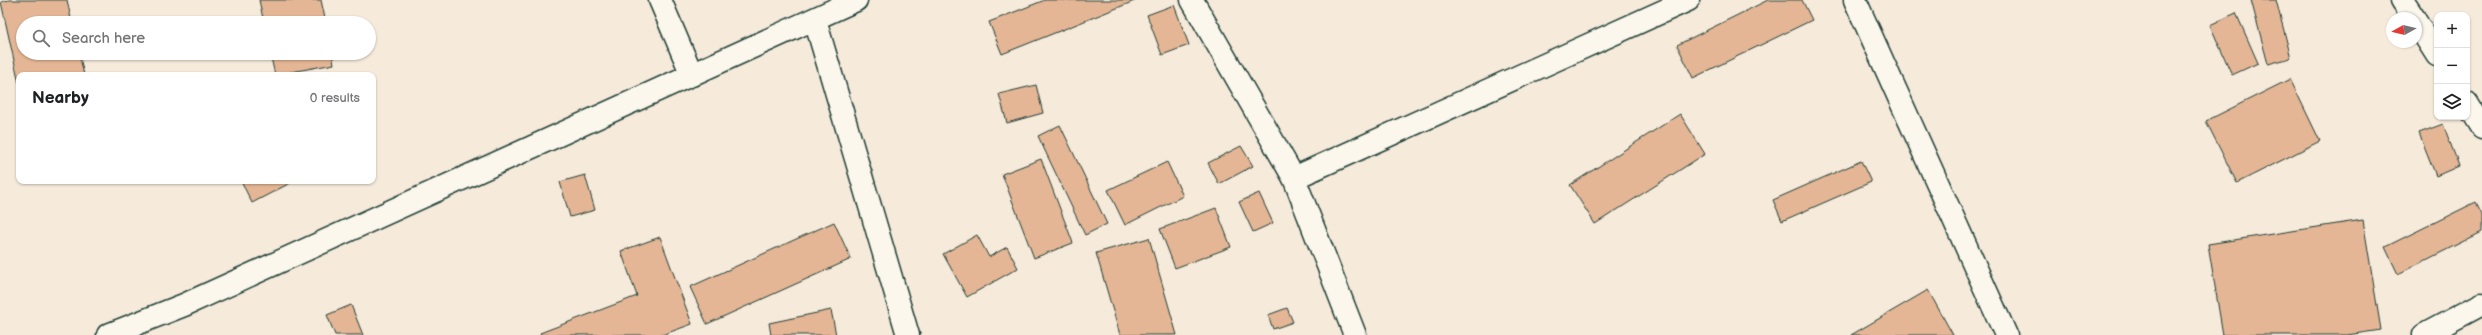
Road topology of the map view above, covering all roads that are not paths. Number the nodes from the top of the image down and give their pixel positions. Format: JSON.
{"nodes":[{"id":1,"x":660,"y":0,"type":"edge"},
{"id":2,"x":856,"y":0,"type":"edge"},
{"id":3,"x":1192,"y":0,"type":"edge"},
{"id":4,"x":1688,"y":0,"type":"edge"},
{"id":5,"x":1855,"y":0,"type":"edge"},
{"id":6,"x":2402,"y":0,"type":"edge"},
{"id":7,"x":2410,"y":12,"type":"edge"},
{"id":8,"x":815,"y":20,"type":"junction"},
{"id":9,"x":2422,"y":31,"type":"edge"},
{"id":10,"x":2434,"y":50,"type":"edge"},
{"id":11,"x":692,"y":75,"type":"junction"},
{"id":12,"x":2470,"y":108,"type":"edge"},
{"id":13,"x":2482,"y":127,"type":"edge"},
{"id":14,"x":1294,"y":178,"type":"junction"},
{"id":15,"x":2482,"y":304,"type":"edge"},
{"id":16,"x":108,"y":335,"type":"edge"},
{"id":17,"x":908,"y":335,"type":"edge"},
{"id":18,"x":1355,"y":335,"type":"edge"},
{"id":19,"x":2006,"y":335,"type":"edge"},
{"id":20,"x":2424,"y":335,"type":"edge"}],
"edges":[{"from":1,"to":11,"type":"street"},
{"from":2,"to":8,"type":"street"},
{"from":3,"to":14,"type":"street"},
{"from":4,"to":14,"type":"street"},
{"from":5,"to":19,"type":"street"},
{"from":6,"to":7,"type":"street"},
{"from":8,"to":11,"type":"street"},
{"from":8,"to":17,"type":"street"},
{"from":9,"to":10,"type":"street"},
{"from":11,"to":16,"type":"street"},
{"from":12,"to":13,"type":"street"},
{"from":14,"to":18,"type":"street"},
{"from":15,"to":20,"type":"street"}]}
